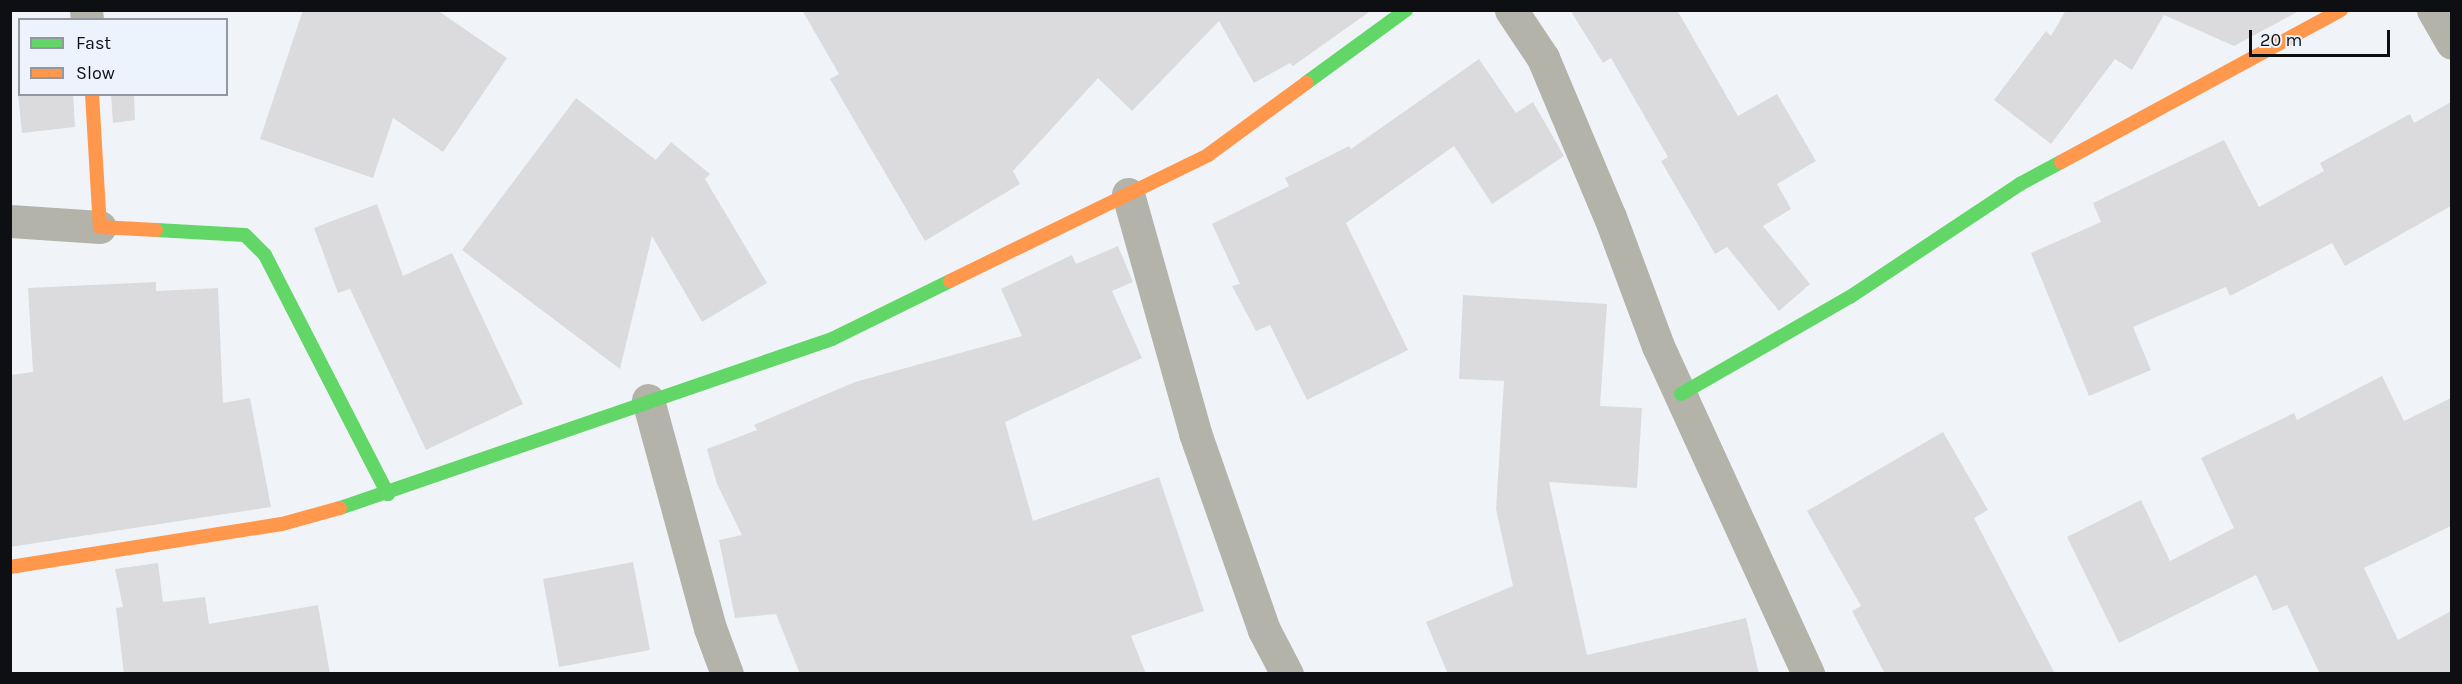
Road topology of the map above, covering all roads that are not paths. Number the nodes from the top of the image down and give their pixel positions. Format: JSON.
{"nodes":[{"id":1,"x":1406,"y":10,"type":"edge"},
{"id":2,"x":1511,"y":10,"type":"edge"},
{"id":3,"x":2341,"y":10,"type":"edge"},
{"id":4,"x":2433,"y":10,"type":"edge"},
{"id":5,"x":2451,"y":43,"type":"edge"},
{"id":6,"x":92,"y":96,"type":"edge"},
{"id":7,"x":1128,"y":194,"type":"junction"},
{"id":8,"x":10,"y":221,"type":"edge"},
{"id":9,"x":100,"y":227,"type":"junction"},
{"id":10,"x":1681,"y":394,"type":"junction"},
{"id":11,"x":648,"y":400,"type":"junction"},
{"id":12,"x":388,"y":494,"type":"junction"},
{"id":13,"x":10,"y":567,"type":"edge"},
{"id":14,"x":727,"y":674,"type":"edge"},
{"id":15,"x":1287,"y":674,"type":"edge"},
{"id":16,"x":1808,"y":674,"type":"edge"}],
"edges":[{"from":1,"to":7,"type":"street"},
{"from":2,"to":10,"type":"street"},
{"from":3,"to":10,"type":"street"},
{"from":4,"to":5,"type":"street"},
{"from":6,"to":9,"type":"street"},
{"from":7,"to":11,"type":"street"},
{"from":7,"to":15,"type":"street"},
{"from":8,"to":9,"type":"street"},
{"from":9,"to":12,"type":"street"},
{"from":10,"to":16,"type":"street"},
{"from":11,"to":12,"type":"street"},
{"from":11,"to":14,"type":"street"},
{"from":12,"to":13,"type":"street"}]}
